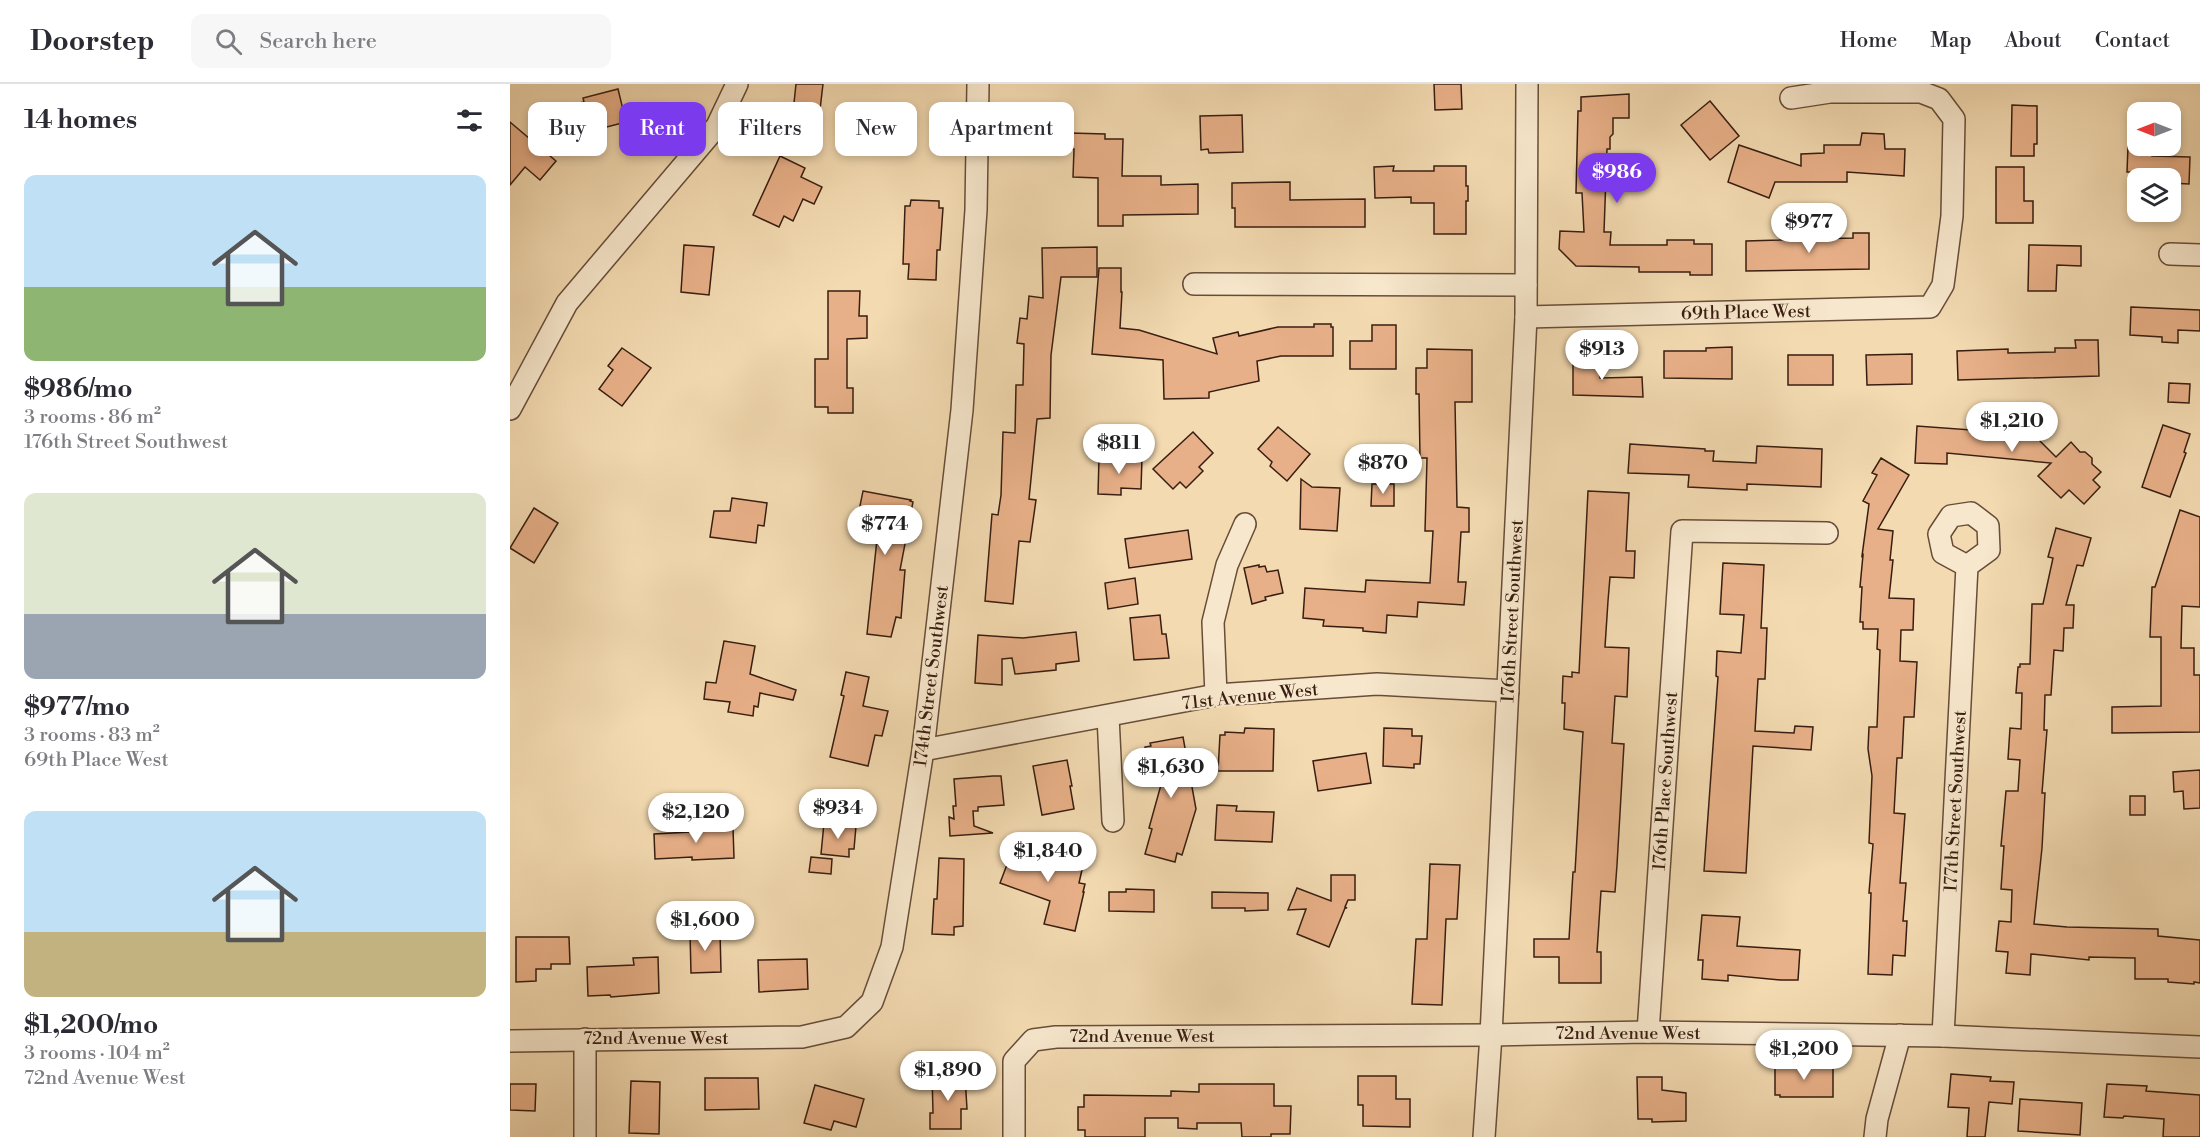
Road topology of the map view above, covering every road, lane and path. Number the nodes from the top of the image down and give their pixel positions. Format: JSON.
{"nodes":[{"id":1,"x":736,"y":84,"type":"edge"},
{"id":2,"x":978,"y":84,"type":"edge"},
{"id":3,"x":1527,"y":84,"type":"edge"},
{"id":4,"x":1791,"y":98,"type":"dead end"},
{"id":5,"x":2170,"y":254,"type":"dead end"},
{"id":6,"x":2200,"y":255,"type":"edge"},
{"id":7,"x":1194,"y":284,"type":"dead end"},
{"id":8,"x":1526,"y":285,"type":"junction"},
{"id":9,"x":1526,"y":317,"type":"junction"},
{"id":10,"x":510,"y":409,"type":"edge"},
{"id":11,"x":1245,"y":524,"type":"dead end"},
{"id":12,"x":1827,"y":533,"type":"dead end"},
{"id":13,"x":1967,"y":566,"type":"dead end"},
{"id":14,"x":1508,"y":691,"type":"junction"},
{"id":15,"x":1216,"y":696,"type":"junction"},
{"id":16,"x":1108,"y":716,"type":"junction"},
{"id":17,"x":923,"y":750,"type":"junction"},
{"id":18,"x":1113,"y":821,"type":"dead end"},
{"id":19,"x":1648,"y":1032,"type":"junction"},
{"id":20,"x":1491,"y":1035,"type":"junction"},
{"id":21,"x":1900,"y":1035,"type":"junction"},
{"id":22,"x":1943,"y":1036,"type":"junction"},
{"id":23,"x":801,"y":1037,"type":"joint"},
{"id":24,"x":585,"y":1039,"type":"junction"},
{"id":25,"x":510,"y":1041,"type":"edge"},
{"id":26,"x":2200,"y":1047,"type":"edge"},
{"id":27,"x":585,"y":1137,"type":"edge"},
{"id":28,"x":1014,"y":1137,"type":"edge"},
{"id":29,"x":1484,"y":1137,"type":"edge"},
{"id":30,"x":1875,"y":1137,"type":"edge"}],
"edges":[{"from":1,"to":10,"type":"street"},
{"from":2,"to":17,"type":"street","name":"174th Street Southwest"},
{"from":3,"to":8,"type":"street","name":"176th Street Southwest"},
{"from":4,"to":9,"type":"street","name":"69th Place West"},
{"from":5,"to":6,"type":"street"},
{"from":7,"to":8,"type":"street"},
{"from":8,"to":9,"type":"street","name":"176th Street Southwest"},
{"from":9,"to":14,"type":"street","name":"176th Street Southwest"},
{"from":11,"to":15,"type":"street"},
{"from":12,"to":19,"type":"street","name":"176th Place Southwest"},
{"from":13,"to":22,"type":"street","name":"177th Street Southwest"},
{"from":14,"to":15,"type":"street","name":"71st Avenue West"},
{"from":14,"to":20,"type":"street","name":"176th Street Southwest"},
{"from":15,"to":16,"type":"street","name":"71st Avenue West"},
{"from":16,"to":17,"type":"street","name":"71st Avenue West"},
{"from":16,"to":18,"type":"street"},
{"from":17,"to":23,"type":"street","name":"174th Street Southwest"},
{"from":19,"to":20,"type":"street","name":"72nd Avenue West"},
{"from":19,"to":21,"type":"street","name":"72nd Avenue West"},
{"from":20,"to":28,"type":"street","name":"72nd Avenue West"},
{"from":20,"to":29,"type":"street","name":"176th Street Southwest"},
{"from":21,"to":22,"type":"street","name":"72nd Avenue West"},
{"from":21,"to":30,"type":"street"},
{"from":22,"to":26,"type":"street","name":"72nd Avenue West"},
{"from":23,"to":24,"type":"street","name":"72nd Avenue West"},
{"from":24,"to":25,"type":"street","name":"72nd Avenue West"},
{"from":24,"to":27,"type":"street"}]}
